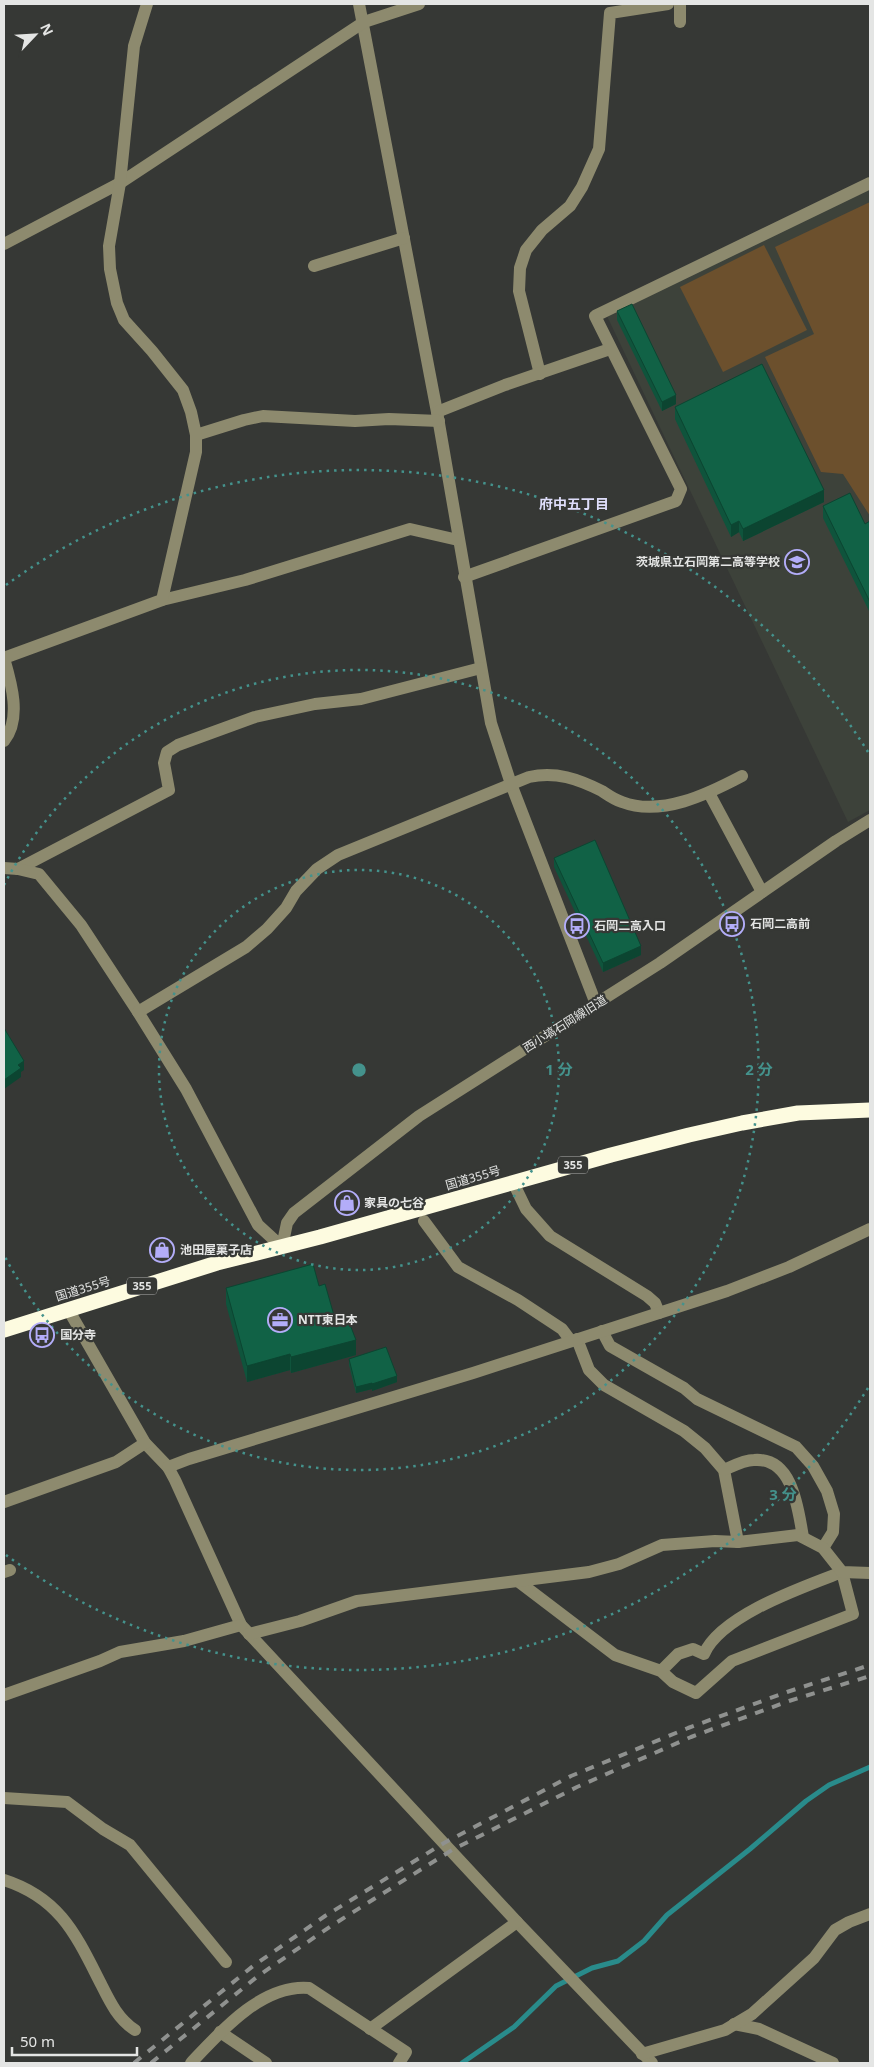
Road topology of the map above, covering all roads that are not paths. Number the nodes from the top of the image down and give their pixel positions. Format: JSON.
{"nodes":[{"id":1,"x":147,"y":4,"type":"edge"},
{"id":2,"x":359,"y":4,"type":"edge"},
{"id":3,"x":419,"y":4,"type":"edge"},
{"id":4,"x":668,"y":4,"type":"edge"},
{"id":5,"x":680,"y":4,"type":"edge"},
{"id":6,"x":364,"y":22,"type":"junction"},
{"id":7,"x":680,"y":22,"type":"dead end"},
{"id":8,"x":870,"y":182,"type":"edge"},
{"id":9,"x":120,"y":184,"type":"junction"},
{"id":10,"x":404,"y":238,"type":"junction"},
{"id":11,"x":4,"y":244,"type":"edge"},
{"id":12,"x":314,"y":266,"type":"dead end"},
{"id":13,"x":610,"y":349,"type":"junction"},
{"id":14,"x":540,"y":374,"type":"junction"},
{"id":15,"x":438,"y":416,"type":"junction"},
{"id":16,"x":196,"y":435,"type":"junction"},
{"id":17,"x":458,"y":540,"type":"junction"},
{"id":18,"x":464,"y":577,"type":"junction"},
{"id":19,"x":162,"y":600,"type":"junction"},
{"id":20,"x":4,"y":657,"type":"edge"},
{"id":21,"x":480,"y":668,"type":"junction"},
{"id":22,"x":4,"y":741,"type":"edge"},
{"id":23,"x":742,"y":776,"type":"dead end"},
{"id":24,"x":512,"y":784,"type":"junction"},
{"id":25,"x":708,"y":793,"type":"junction"},
{"id":26,"x":870,"y":820,"type":"edge"},
{"id":27,"x":4,"y":868,"type":"edge"},
{"id":28,"x":18,"y":869,"type":"junction"},
{"id":29,"x":762,"y":892,"type":"junction"},
{"id":30,"x":596,"y":1004,"type":"junction"},
{"id":31,"x":138,"y":1012,"type":"junction"},
{"id":32,"x":870,"y":1110,"type":"edge"},
{"id":33,"x":513,"y":1182,"type":"junction"},
{"id":34,"x":424,"y":1221,"type":"dead end"},
{"id":35,"x":870,"y":1229,"type":"edge"},
{"id":36,"x":282,"y":1247,"type":"junction"},
{"id":37,"x":68,"y":1309,"type":"junction"},
{"id":38,"x":659,"y":1313,"type":"junction"},
{"id":39,"x":4,"y":1330,"type":"edge"},
{"id":40,"x":602,"y":1332,"type":"junction"},
{"id":41,"x":574,"y":1340,"type":"junction"},
{"id":42,"x":145,"y":1443,"type":"junction"},
{"id":43,"x":168,"y":1468,"type":"junction"},
{"id":44,"x":724,"y":1470,"type":"junction"},
{"id":45,"x":4,"y":1502,"type":"edge"},
{"id":46,"x":803,"y":1537,"type":"junction"},
{"id":47,"x":738,"y":1542,"type":"junction"},
{"id":48,"x":823,"y":1548,"type":"junction"},
{"id":49,"x":842,"y":1572,"type":"junction"},
{"id":50,"x":870,"y":1573,"type":"edge"},
{"id":51,"x":519,"y":1582,"type":"junction"},
{"id":52,"x":245,"y":1630,"type":"junction"},
{"id":53,"x":661,"y":1671,"type":"junction"},
{"id":54,"x":4,"y":1695,"type":"edge"},
{"id":55,"x":4,"y":1798,"type":"edge"},
{"id":56,"x":4,"y":1880,"type":"edge"},
{"id":57,"x":870,"y":1914,"type":"edge"},
{"id":58,"x":517,"y":1922,"type":"junction"},
{"id":59,"x":226,"y":1962,"type":"dead end"},
{"id":60,"x":734,"y":2024,"type":"junction"},
{"id":61,"x":370,"y":2029,"type":"junction"},
{"id":62,"x":135,"y":2030,"type":"dead end"},
{"id":63,"x":220,"y":2032,"type":"junction"},
{"id":64,"x":642,"y":2054,"type":"junction"},
{"id":65,"x":190,"y":2063,"type":"edge"},
{"id":66,"x":266,"y":2063,"type":"edge"},
{"id":67,"x":399,"y":2063,"type":"edge"},
{"id":68,"x":652,"y":2063,"type":"edge"},
{"id":69,"x":833,"y":2063,"type":"edge"}],
"edges":[{"from":1,"to":9,"type":"street"},
{"from":2,"to":6,"type":"street"},
{"from":3,"to":6,"type":"street"},
{"from":4,"to":14,"type":"street"},
{"from":5,"to":7,"type":"street"},
{"from":6,"to":9,"type":"street"},
{"from":6,"to":10,"type":"street"},
{"from":8,"to":13,"type":"street"},
{"from":9,"to":11,"type":"street"},
{"from":9,"to":16,"type":"street"},
{"from":10,"to":12,"type":"street"},
{"from":10,"to":15,"type":"street"},
{"from":13,"to":14,"type":"street"},
{"from":13,"to":18,"type":"street"},
{"from":14,"to":15,"type":"street"},
{"from":15,"to":16,"type":"street"},
{"from":15,"to":17,"type":"street"},
{"from":16,"to":19,"type":"street"},
{"from":17,"to":18,"type":"street"},
{"from":17,"to":19,"type":"street"},
{"from":18,"to":21,"type":"street"},
{"from":19,"to":20,"type":"street"},
{"from":20,"to":22,"type":"street"},
{"from":21,"to":24,"type":"street"},
{"from":21,"to":28,"type":"street"},
{"from":23,"to":25,"type":"street"},
{"from":24,"to":25,"type":"street"},
{"from":24,"to":30,"type":"street"},
{"from":24,"to":31,"type":"street"},
{"from":25,"to":29,"type":"street"},
{"from":26,"to":29,"type":"street","name":"西小塙石岡線旧道"},
{"from":27,"to":28,"type":"street"},
{"from":28,"to":31,"type":"street"},
{"from":29,"to":30,"type":"street","name":"西小塙石岡線旧道"},
{"from":30,"to":36,"type":"street","name":"西小塙石岡線旧道"},
{"from":31,"to":36,"type":"street"},
{"from":32,"to":33,"type":"highway","name":"国道355号","number":"355"},
{"from":33,"to":36,"type":"highway","name":"国道355号","number":"355"},
{"from":33,"to":38,"type":"street"},
{"from":34,"to":41,"type":"street"},
{"from":35,"to":38,"type":"street"},
{"from":36,"to":37,"type":"highway","name":"国道355号","number":"355"},
{"from":37,"to":39,"type":"highway","name":"国道355号","number":"355"},
{"from":37,"to":42,"type":"street"},
{"from":38,"to":40,"type":"street"},
{"from":40,"to":41,"type":"street"},
{"from":40,"to":48,"type":"street"},
{"from":41,"to":43,"type":"street"},
{"from":41,"to":44,"type":"street"},
{"from":42,"to":43,"type":"street"},
{"from":42,"to":45,"type":"street"},
{"from":43,"to":52,"type":"street"},
{"from":44,"to":46,"type":"street"},
{"from":44,"to":47,"type":"street"},
{"from":46,"to":47,"type":"street"},
{"from":46,"to":48,"type":"street"},
{"from":47,"to":51,"type":"street"},
{"from":48,"to":49,"type":"street"},
{"from":49,"to":50,"type":"street"},
{"from":49,"to":53,"type":"street"},
{"from":49,"to":53,"type":"street"},
{"from":51,"to":52,"type":"street"},
{"from":51,"to":53,"type":"street"},
{"from":52,"to":54,"type":"street"},
{"from":52,"to":58,"type":"street"},
{"from":55,"to":59,"type":"street"},
{"from":56,"to":62,"type":"street"},
{"from":57,"to":60,"type":"street"},
{"from":58,"to":61,"type":"street"},
{"from":58,"to":64,"type":"street"},
{"from":60,"to":64,"type":"street"},
{"from":60,"to":69,"type":"street"},
{"from":61,"to":63,"type":"street"},
{"from":61,"to":67,"type":"street"},
{"from":63,"to":65,"type":"street"},
{"from":63,"to":66,"type":"street"},
{"from":64,"to":68,"type":"street"}]}
